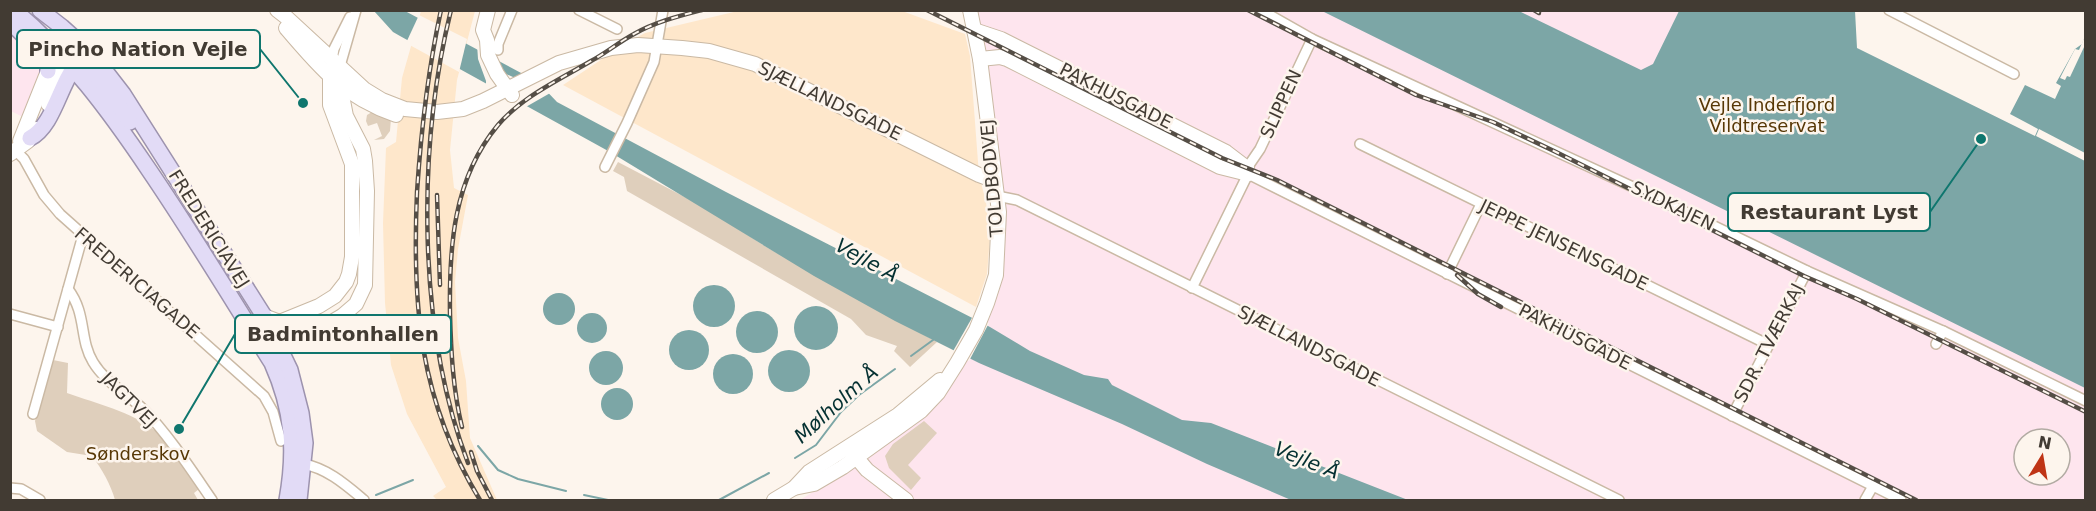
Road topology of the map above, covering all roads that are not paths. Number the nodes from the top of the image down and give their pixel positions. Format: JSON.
{"nodes":[{"id":1,"x":14,"y":10,"type":"edge"},
{"id":2,"x":40,"y":10,"type":"edge"},
{"id":3,"x":356,"y":10,"type":"edge"},
{"id":4,"x":488,"y":10,"type":"edge"},
{"id":5,"x":494,"y":10,"type":"edge"},
{"id":6,"x":513,"y":10,"type":"edge"},
{"id":7,"x":579,"y":10,"type":"edge"},
{"id":8,"x":663,"y":10,"type":"edge"},
{"id":9,"x":970,"y":10,"type":"edge"},
{"id":10,"x":1261,"y":10,"type":"edge"},
{"id":11,"x":1889,"y":10,"type":"edge"},
{"id":12,"x":278,"y":12,"type":"edge"},
{"id":13,"x":598,"y":15,"type":"edge"},
{"id":14,"x":54,"y":21,"type":"junction"},
{"id":15,"x":10,"y":22,"type":"edge"},
{"id":16,"x":617,"y":28,"type":"dead end"},
{"id":17,"x":974,"y":30,"type":"junction"},
{"id":18,"x":1312,"y":39,"type":"junction"},
{"id":19,"x":487,"y":40,"type":"junction"},
{"id":20,"x":657,"y":47,"type":"junction"},
{"id":21,"x":498,"y":50,"type":"dead end"},
{"id":22,"x":980,"y":58,"type":"junction"},
{"id":23,"x":68,"y":63,"type":"junction"},
{"id":24,"x":48,"y":71,"type":"junction"},
{"id":25,"x":335,"y":72,"type":"junction"},
{"id":26,"x":2014,"y":74,"type":"dead end"},
{"id":27,"x":506,"y":94,"type":"junction"},
{"id":28,"x":363,"y":102,"type":"junction"},
{"id":29,"x":30,"y":138,"type":"joint"},
{"id":30,"x":357,"y":140,"type":"junction"},
{"id":31,"x":1360,"y":144,"type":"dead end"},
{"id":32,"x":14,"y":151,"type":"edge"},
{"id":33,"x":604,"y":167,"type":"dead end"},
{"id":34,"x":1247,"y":171,"type":"junction"},
{"id":35,"x":995,"y":181,"type":"junction"},
{"id":36,"x":997,"y":196,"type":"junction"},
{"id":37,"x":1481,"y":204,"type":"junction"},
{"id":38,"x":192,"y":233,"type":"junction"},
{"id":39,"x":212,"y":234,"type":"junction"},
{"id":40,"x":83,"y":235,"type":"junction"},
{"id":41,"x":1807,"y":271,"type":"junction"},
{"id":42,"x":1447,"y":274,"type":"junction"},
{"id":43,"x":1192,"y":288,"type":"junction"},
{"id":44,"x":68,"y":289,"type":"junction"},
{"id":45,"x":342,"y":289,"type":"junction"},
{"id":46,"x":10,"y":314,"type":"edge"},
{"id":47,"x":264,"y":316,"type":"junction"},
{"id":48,"x":58,"y":327,"type":"junction"},
{"id":49,"x":1942,"y":331,"type":"junction"},
{"id":50,"x":1936,"y":344,"type":"dead end"},
{"id":51,"x":277,"y":345,"type":"junction"},
{"id":52,"x":1768,"y":345,"type":"junction"},
{"id":53,"x":271,"y":362,"type":"junction"},
{"id":54,"x":954,"y":367,"type":"junction"},
{"id":55,"x":2085,"y":401,"type":"edge"},
{"id":56,"x":33,"y":414,"type":"dead end"},
{"id":57,"x":1732,"y":416,"type":"junction"},
{"id":58,"x":281,"y":441,"type":"dead end"},
{"id":59,"x":848,"y":447,"type":"junction"},
{"id":60,"x":857,"y":459,"type":"junction"},
{"id":61,"x":303,"y":464,"type":"junction"},
{"id":62,"x":1873,"y":486,"type":"junction"},
{"id":63,"x":10,"y":488,"type":"edge"},
{"id":64,"x":794,"y":488,"type":"junction"},
{"id":65,"x":39,"y":501,"type":"edge"},
{"id":66,"x":212,"y":501,"type":"edge"},
{"id":67,"x":287,"y":501,"type":"edge"},
{"id":68,"x":298,"y":501,"type":"edge"},
{"id":69,"x":364,"y":501,"type":"edge"},
{"id":70,"x":774,"y":501,"type":"edge"},
{"id":71,"x":906,"y":501,"type":"edge"},
{"id":72,"x":1619,"y":501,"type":"edge"},
{"id":73,"x":1866,"y":501,"type":"edge"},
{"id":74,"x":1901,"y":501,"type":"edge"}],
"edges":[{"from":1,"to":23,"type":"main road","name":"FREDERICIAVEJ"},
{"from":2,"to":14,"type":"main road","name":"FREDERICIAVEJ"},
{"from":3,"to":25,"type":"street"},
{"from":4,"to":19,"type":"main road"},
{"from":5,"to":19,"type":"main road"},
{"from":6,"to":21,"type":"street"},
{"from":7,"to":13,"type":"street"},
{"from":8,"to":20,"type":"street"},
{"from":9,"to":17,"type":"main road","name":"TOLDBODVEJ"},
{"from":10,"to":18,"type":"street","name":"SYDKAJEN"},
{"from":11,"to":26,"type":"street"},
{"from":12,"to":25,"type":"main road"},
{"from":13,"to":16,"type":"street"},
{"from":14,"to":23,"type":"main road"},
{"from":14,"to":39,"type":"main road","name":"FREDERICIAVEJ"},
{"from":15,"to":24,"type":"main road"},
{"from":17,"to":22,"type":"main road","name":"TOLDBODVEJ"},
{"from":17,"to":34,"type":"main road","name":"PAKHUSGADE"},
{"from":18,"to":34,"type":"street","name":"SLIPPEN"},
{"from":18,"to":41,"type":"street","name":"SYDKAJEN"},
{"from":19,"to":27,"type":"main road"},
{"from":20,"to":27,"type":"main road","name":"SJÆLLANDSGADE"},
{"from":20,"to":33,"type":"street"},
{"from":20,"to":35,"type":"main road","name":"SJÆLLANDSGADE"},
{"from":22,"to":34,"type":"main road","name":"PAKHUSGADE"},
{"from":22,"to":35,"type":"main road","name":"TOLDBODVEJ"},
{"from":23,"to":24,"type":"main road"},
{"from":23,"to":29,"type":"main road"},
{"from":23,"to":38,"type":"main road","name":"FREDERICIAVEJ"},
{"from":23,"to":39,"type":"main road"},
{"from":24,"to":32,"type":"main road"},
{"from":25,"to":27,"type":"main road"},
{"from":25,"to":28,"type":"main road"},
{"from":25,"to":30,"type":"main road"},
{"from":25,"to":45,"type":"main road"},
{"from":27,"to":28,"type":"main road"},
{"from":28,"to":30,"type":"main road"},
{"from":29,"to":32,"type":"main road"},
{"from":30,"to":51,"type":"main road"},
{"from":31,"to":37,"type":"street","name":"JEPPE JENSENSGADE"},
{"from":32,"to":40,"type":"street","name":"FREDERICIAGADE"},
{"from":34,"to":42,"type":"street","name":"PAKHUSGADE"},
{"from":34,"to":43,"type":"street","name":"SLIPPEN"},
{"from":35,"to":36,"type":"main road","name":"TOLDBODVEJ"},
{"from":36,"to":43,"type":"street","name":"SJÆLLANDSGADE"},
{"from":36,"to":54,"type":"main road","name":"TOLDBODVEJ"},
{"from":37,"to":42,"type":"street"},
{"from":37,"to":52,"type":"street","name":"JEPPE JENSENSGADE"},
{"from":38,"to":51,"type":"main road"},
{"from":38,"to":53,"type":"main road","name":"FREDERICIAVEJ"},
{"from":39,"to":47,"type":"main road","name":"FREDERICIAVEJ"},
{"from":40,"to":44,"type":"street"},
{"from":40,"to":58,"type":"street","name":"FREDERICIAGADE"},
{"from":41,"to":49,"type":"street","name":"SYDKAJEN"},
{"from":41,"to":52,"type":"street","name":"SDR. TVÆRKAJ"},
{"from":42,"to":57,"type":"street","name":"PAKHUSGADE"},
{"from":43,"to":72,"type":"street","name":"SJÆLLANDSGADE"},
{"from":44,"to":48,"type":"street"},
{"from":44,"to":66,"type":"street","name":"JAGTVEJ"},
{"from":45,"to":47,"type":"main road"},
{"from":45,"to":51,"type":"main road"},
{"from":46,"to":48,"type":"street"},
{"from":47,"to":51,"type":"main road","name":"FREDERICIAVEJ"},
{"from":48,"to":56,"type":"street"},
{"from":49,"to":50,"type":"street"},
{"from":49,"to":55,"type":"street","name":"SYDKAJEN"},
{"from":51,"to":53,"type":"main road"},
{"from":51,"to":61,"type":"main road","name":"FREDERICIAVEJ"},
{"from":52,"to":57,"type":"street","name":"SDR. TVÆRKAJ"},
{"from":53,"to":67,"type":"main road","name":"FREDERICIAVEJ"},
{"from":54,"to":59,"type":"main road","name":"TOLDBODVEJ"},
{"from":54,"to":60,"type":"main road","name":"TOLDBODVEJ"},
{"from":57,"to":62,"type":"street","name":"PAKHUSGADE"},
{"from":59,"to":60,"type":"main road"},
{"from":59,"to":64,"type":"main road","name":"TOLDBODVEJ"},
{"from":60,"to":64,"type":"main road","name":"TOLDBODVEJ"},
{"from":60,"to":71,"type":"main road"},
{"from":61,"to":68,"type":"main road","name":"FREDERICIAVEJ"},
{"from":61,"to":69,"type":"street"},
{"from":62,"to":73,"type":"street"},
{"from":62,"to":74,"type":"street","name":"PAKHUSGADE"},
{"from":63,"to":65,"type":"street"},
{"from":64,"to":70,"type":"main road","name":"TOLDBODVEJ"}]}
